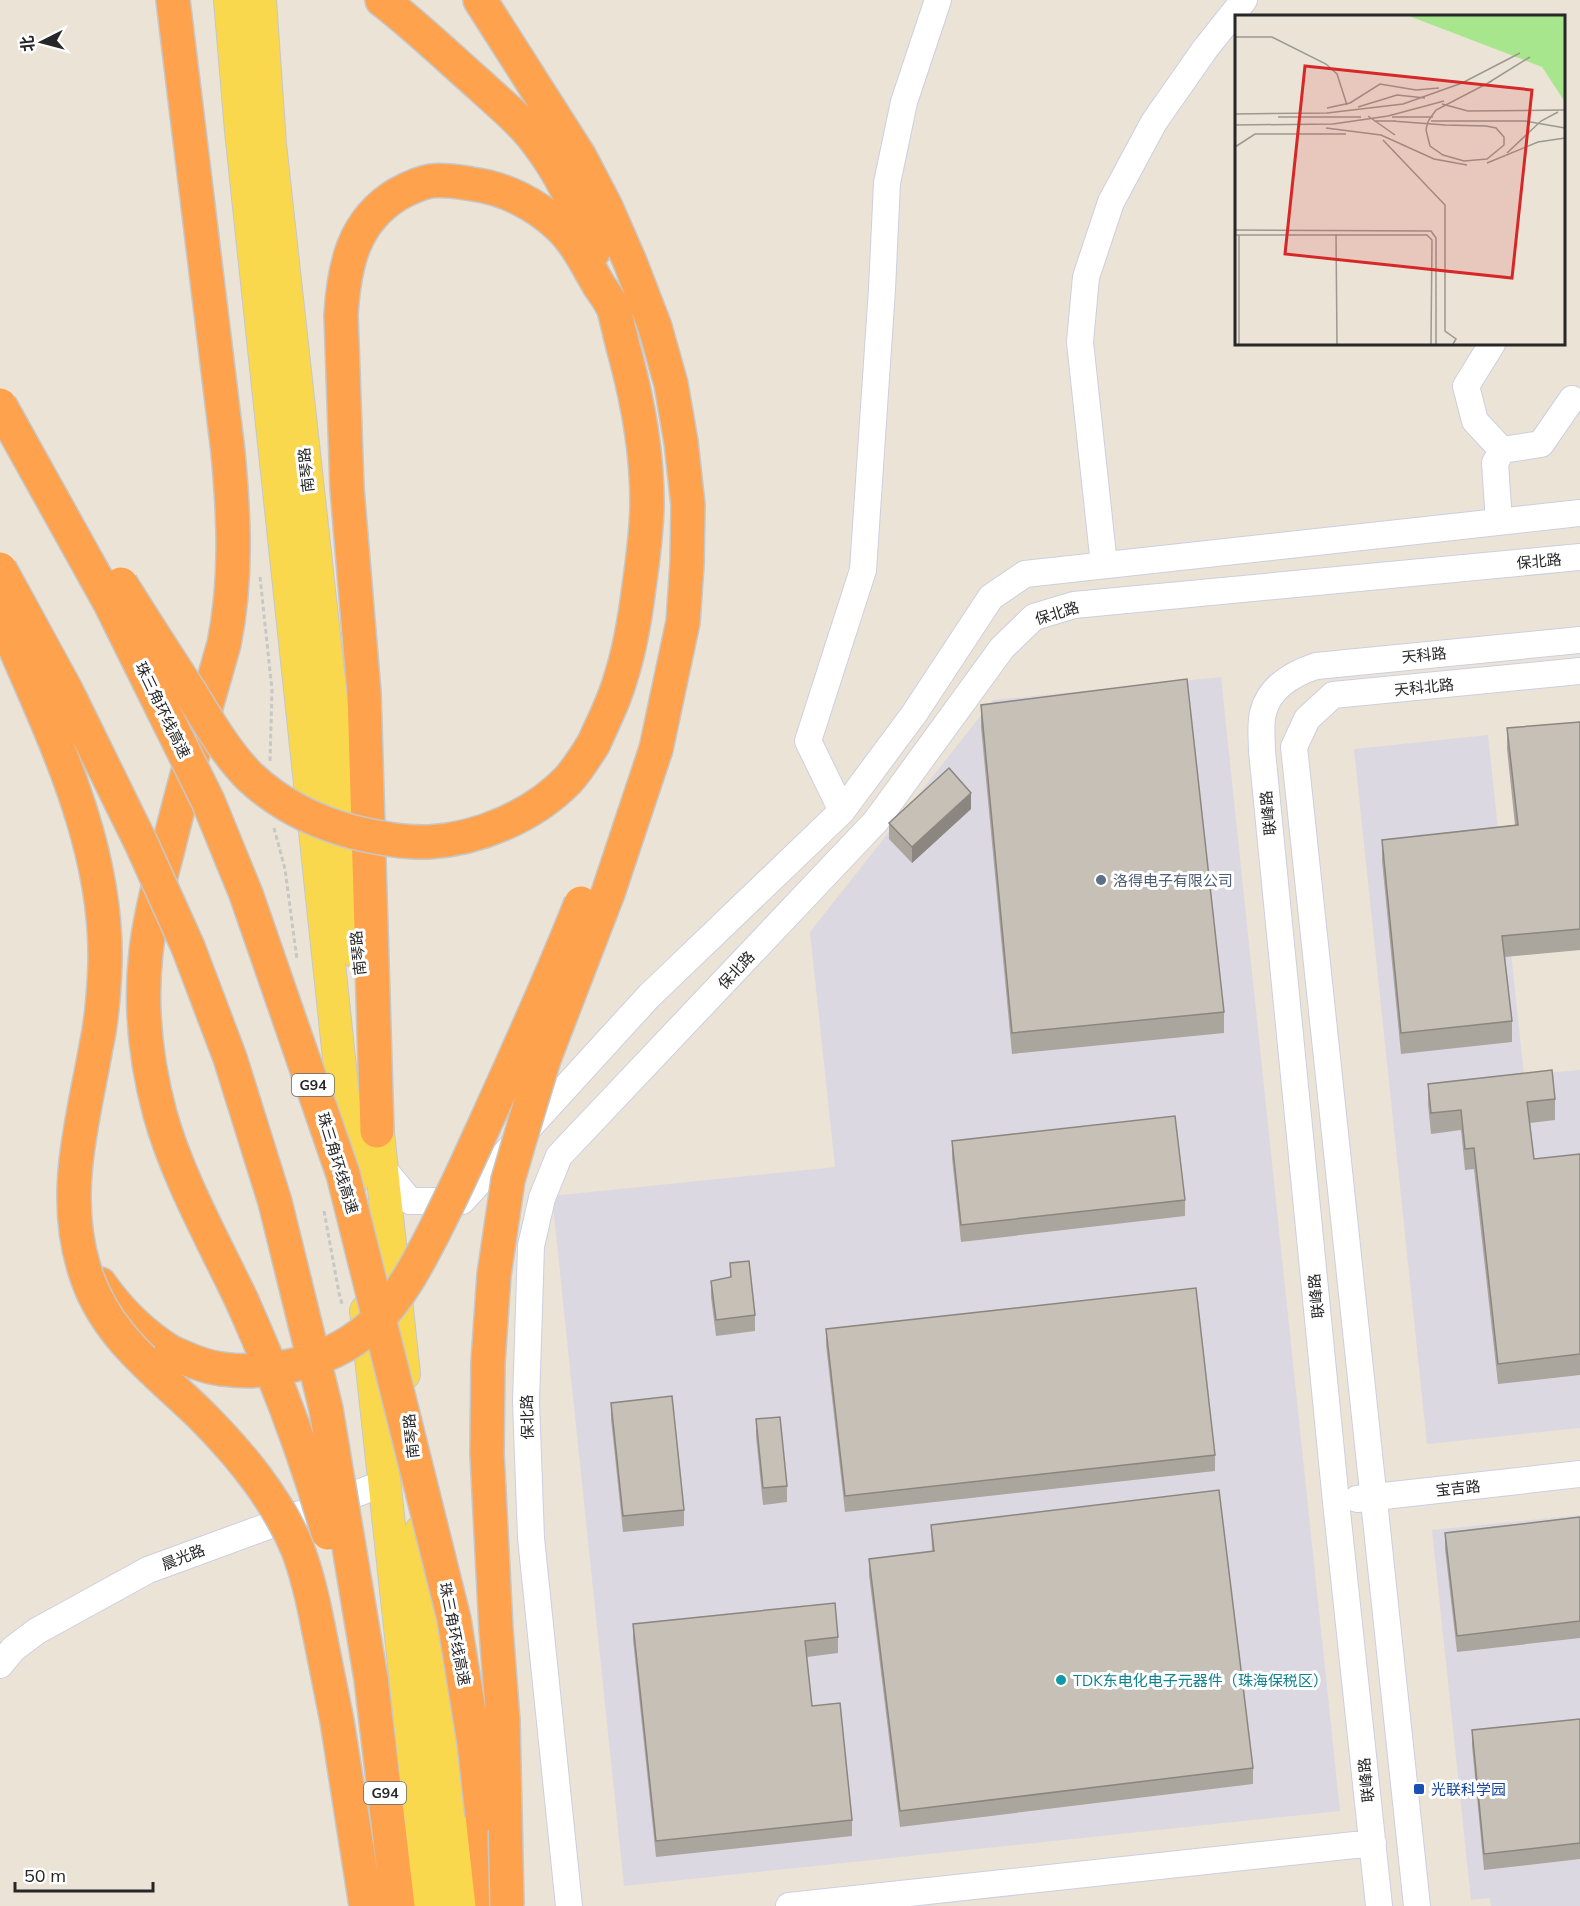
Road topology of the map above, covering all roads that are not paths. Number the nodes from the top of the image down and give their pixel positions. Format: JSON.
{"nodes":[{"id":1,"x":173,"y":0,"type":"edge"},
{"id":2,"x":230,"y":0,"type":"edge"},
{"id":3,"x":260,"y":0,"type":"edge"},
{"id":4,"x":382,"y":0,"type":"edge"},
{"id":5,"x":480,"y":0,"type":"edge"},
{"id":6,"x":938,"y":0,"type":"edge"},
{"id":7,"x":1244,"y":0,"type":"edge"},
{"id":8,"x":613,"y":308,"type":"junction"},
{"id":9,"x":1491,"y":345,"type":"edge"},
{"id":10,"x":0,"y":396,"type":"edge"},
{"id":11,"x":1572,"y":399,"type":"dead end"},
{"id":12,"x":0,"y":405,"type":"edge"},
{"id":13,"x":1502,"y":450,"type":"junction"},
{"id":14,"x":1580,"y":513,"type":"edge"},
{"id":15,"x":1499,"y":522,"type":"junction"},
{"id":16,"x":1580,"y":557,"type":"edge"},
{"id":17,"x":1104,"y":565,"type":"junction"},
{"id":18,"x":0,"y":570,"type":"edge"},
{"id":19,"x":0,"y":613,"type":"edge"},
{"id":20,"x":1580,"y":640,"type":"edge"},
{"id":21,"x":1580,"y":672,"type":"edge"},
{"id":22,"x":1274,"y":689,"type":"joint"},
{"id":23,"x":650,"y":748,"type":"junction"},
{"id":24,"x":842,"y":811,"type":"junction"},
{"id":25,"x":377,"y":1131,"type":"junction"},
{"id":26,"x":381,"y":1166,"type":"junction"},
{"id":27,"x":462,"y":1201,"type":"junction"},
{"id":28,"x":79,"y":1252,"type":"junction"},
{"id":29,"x":394,"y":1280,"type":"junction"},
{"id":30,"x":1580,"y":1474,"type":"edge"},
{"id":31,"x":385,"y":1483,"type":"junction"},
{"id":32,"x":1373,"y":1497,"type":"junction"},
{"id":33,"x":1336,"y":1502,"type":"junction"},
{"id":34,"x":0,"y":1665,"type":"edge"},
{"id":35,"x":371,"y":1679,"type":"junction"},
{"id":36,"x":1373,"y":1844,"type":"junction"},
{"id":37,"x":366,"y":1906,"type":"edge"},
{"id":38,"x":398,"y":1906,"type":"edge"},
{"id":39,"x":430,"y":1906,"type":"edge"},
{"id":40,"x":462,"y":1906,"type":"edge"},
{"id":41,"x":492,"y":1906,"type":"edge"},
{"id":42,"x":507,"y":1906,"type":"edge"},
{"id":43,"x":568,"y":1906,"type":"edge"},
{"id":44,"x":789,"y":1906,"type":"edge"},
{"id":45,"x":1379,"y":1906,"type":"edge"},
{"id":46,"x":1417,"y":1906,"type":"edge"}],
"edges":[{"from":1,"to":35,"type":"highway","bridge":true},
{"from":2,"to":31,"type":"main road","name":"南琴路"},
{"from":3,"to":25,"type":"main road","name":"南琴路"},
{"from":4,"to":8,"type":"highway"},
{"from":5,"to":23,"type":"highway"},
{"from":6,"to":24,"type":"street"},
{"from":7,"to":17,"type":"street"},
{"from":8,"to":10,"type":"highway","bridge":true},
{"from":8,"to":25,"type":"highway"},
{"from":9,"to":13,"type":"street"},
{"from":11,"to":13,"type":"street"},
{"from":12,"to":41,"type":"highway","name":"珠三角环线高速","number":"G94","bridge":true},
{"from":13,"to":15,"type":"street"},
{"from":14,"to":15,"type":"street"},
{"from":15,"to":17,"type":"street"},
{"from":16,"to":43,"type":"street","name":"保北路"},
{"from":17,"to":24,"type":"street"},
{"from":18,"to":35,"type":"highway","number":"G94","bridge":true},
{"from":19,"to":28,"type":"highway","bridge":true},
{"from":20,"to":22,"type":"street","name":"天科路"},
{"from":21,"to":32,"type":"street","name":"天科北路"},
{"from":22,"to":33,"type":"street","name":"联峰路"},
{"from":23,"to":28,"type":"highway","bridge":true},
{"from":23,"to":42,"type":"highway","bridge":true},
{"from":24,"to":27,"type":"street"},
{"from":25,"to":26,"type":"main road","name":"南琴路"},
{"from":26,"to":27,"type":"street"},
{"from":26,"to":29,"type":"main road","name":"南琴路"},
{"from":27,"to":29,"type":"street"},
{"from":28,"to":37,"type":"highway","bridge":true},
{"from":29,"to":40,"type":"main road","name":"南琴路"},
{"from":30,"to":32,"type":"street","name":"宝吉路"},
{"from":31,"to":34,"type":"street","name":"晨光路"},
{"from":31,"to":39,"type":"main road","name":"南琴路"},
{"from":32,"to":33,"type":"street","name":"宝吉路"},
{"from":32,"to":46,"type":"street"},
{"from":33,"to":36,"type":"street","name":"联峰路"},
{"from":35,"to":38,"type":"highway","number":"G94"},
{"from":36,"to":44,"type":"street"},
{"from":36,"to":45,"type":"street","name":"联峰路"}]}
